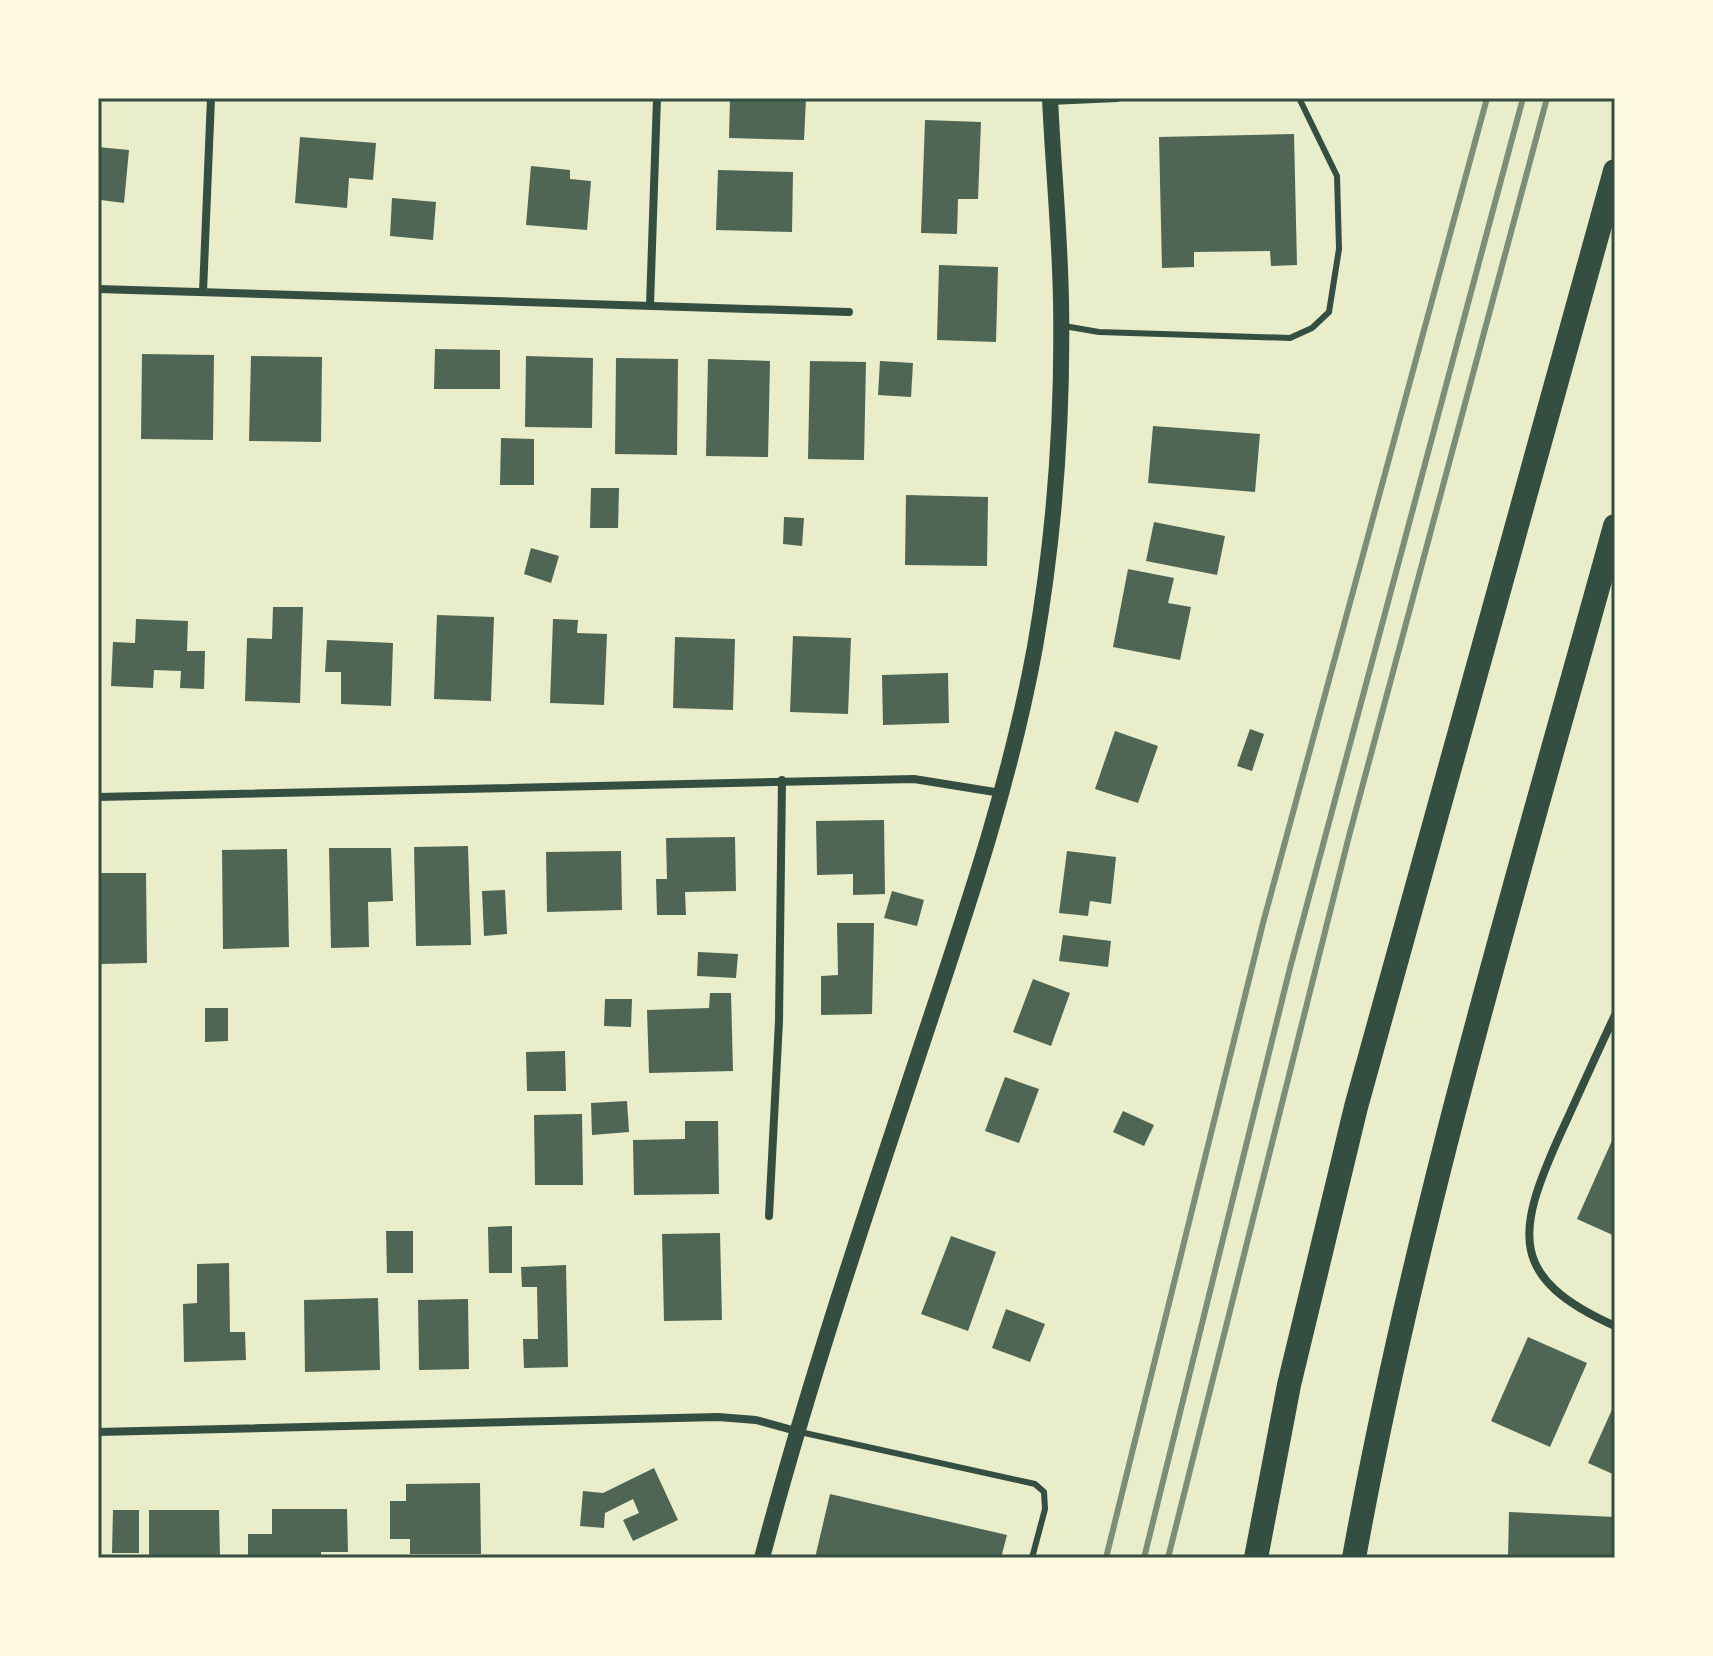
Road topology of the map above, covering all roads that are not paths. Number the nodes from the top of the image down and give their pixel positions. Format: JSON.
{"nodes":[{"id":1,"x":211,"y":98,"type":"edge"},
{"id":2,"x":657,"y":98,"type":"edge"},
{"id":3,"x":1117,"y":98,"type":"edge"},
{"id":4,"x":1299,"y":98,"type":"edge"},
{"id":5,"x":1050,"y":100,"type":"edge"},
{"id":6,"x":1615,"y":171,"type":"edge"},
{"id":7,"x":98,"y":289,"type":"edge"},
{"id":8,"x":203,"y":292,"type":"junction"},
{"id":9,"x":650,"y":305,"type":"junction"},
{"id":10,"x":849,"y":312,"type":"dead end"},
{"id":11,"x":1061,"y":325,"type":"junction"},
{"id":12,"x":1615,"y":526,"type":"edge"},
{"id":13,"x":782,"y":780,"type":"junction"},
{"id":14,"x":1002,"y":793,"type":"junction"},
{"id":15,"x":98,"y":797,"type":"edge"},
{"id":16,"x":1615,"y":1015,"type":"edge"},
{"id":17,"x":769,"y":1216,"type":"dead end"},
{"id":18,"x":1615,"y":1326,"type":"edge"},
{"id":19,"x":796,"y":1431,"type":"junction"},
{"id":20,"x":98,"y":1432,"type":"edge"},
{"id":21,"x":762,"y":1558,"type":"edge"},
{"id":22,"x":1032,"y":1558,"type":"edge"},
{"id":23,"x":1256,"y":1558,"type":"edge"},
{"id":24,"x":1354,"y":1558,"type":"edge"}],
"edges":[{"from":1,"to":8,"type":"street"},
{"from":2,"to":9,"type":"street"},
{"from":3,"to":5,"type":"street"},
{"from":4,"to":11,"type":"lane"},
{"from":5,"to":11,"type":"main road"},
{"from":6,"to":23,"type":"highway"},
{"from":7,"to":8,"type":"street"},
{"from":8,"to":9,"type":"street"},
{"from":9,"to":10,"type":"street"},
{"from":11,"to":14,"type":"main road"},
{"from":12,"to":24,"type":"highway"},
{"from":13,"to":14,"type":"street"},
{"from":13,"to":15,"type":"street"},
{"from":13,"to":17,"type":"street"},
{"from":14,"to":19,"type":"main road"},
{"from":16,"to":18,"type":"street"},
{"from":19,"to":20,"type":"street"},
{"from":19,"to":21,"type":"main road"},
{"from":19,"to":22,"type":"lane"}]}
